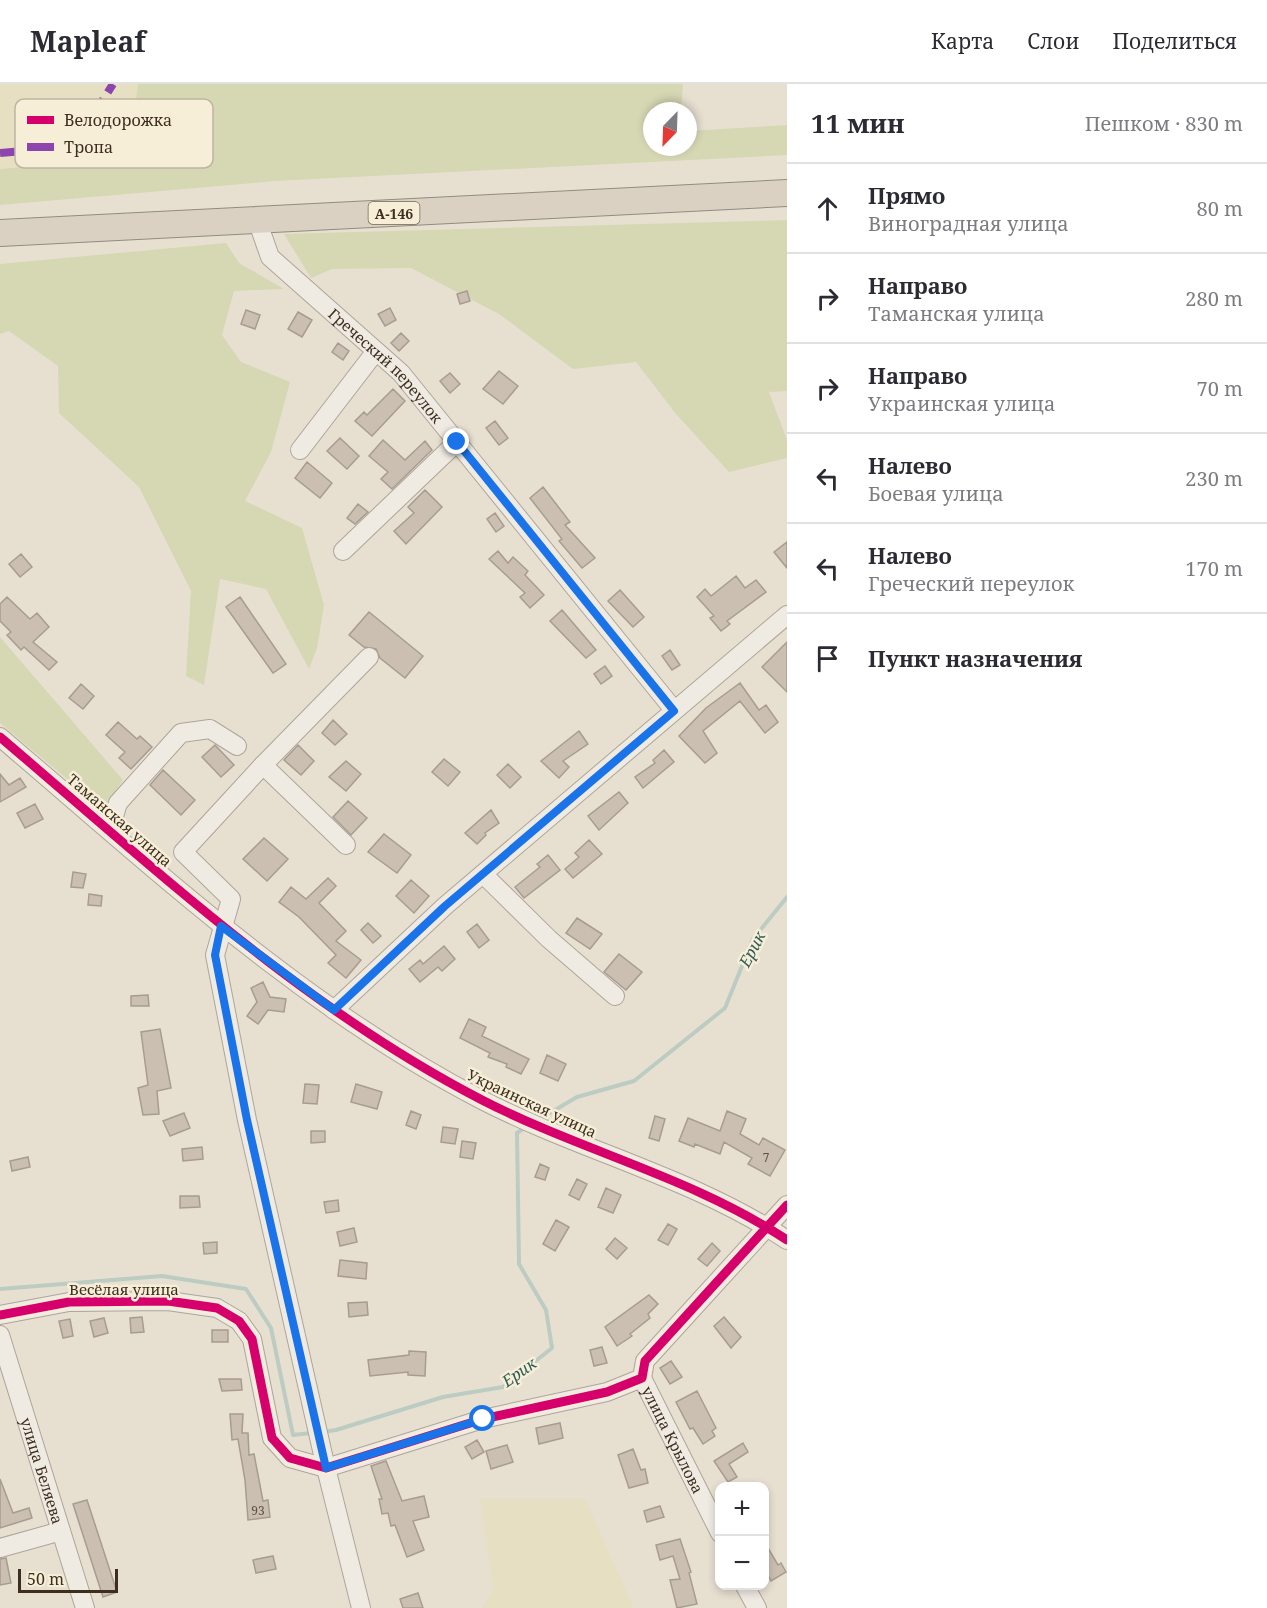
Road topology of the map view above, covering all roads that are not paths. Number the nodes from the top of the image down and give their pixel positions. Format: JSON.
{"nodes":[{"id":1,"x":787,"y":193,"type":"edge"},
{"id":2,"x":257,"y":220,"type":"junction"},
{"id":3,"x":0,"y":233,"type":"edge"},
{"id":4,"x":376,"y":351,"type":"junction"},
{"id":5,"x":457,"y":442,"type":"junction"},
{"id":6,"x":300,"y":450,"type":"dead end"},
{"id":7,"x":343,"y":551,"type":"dead end"},
{"id":8,"x":787,"y":615,"type":"edge"},
{"id":9,"x":369,"y":657,"type":"dead end"},
{"id":10,"x":674,"y":711,"type":"junction"},
{"id":11,"x":0,"y":737,"type":"edge"},
{"id":12,"x":237,"y":746,"type":"dead end"},
{"id":13,"x":262,"y":765,"type":"junction"},
{"id":14,"x":110,"y":830,"type":"junction"},
{"id":15,"x":346,"y":845,"type":"dead end"},
{"id":16,"x":483,"y":874,"type":"junction"},
{"id":17,"x":221,"y":926,"type":"junction"},
{"id":18,"x":615,"y":996,"type":"dead end"},
{"id":19,"x":334,"y":1010,"type":"junction"},
{"id":20,"x":787,"y":1205,"type":"edge"},
{"id":21,"x":768,"y":1227,"type":"junction"},
{"id":22,"x":787,"y":1240,"type":"edge"},
{"id":23,"x":0,"y":1315,"type":"edge"},
{"id":24,"x":0,"y":1335,"type":"edge"},
{"id":25,"x":642,"y":1378,"type":"junction"},
{"id":26,"x":326,"y":1468,"type":"junction"},
{"id":27,"x":715,"y":1523,"type":"edge"},
{"id":28,"x":61,"y":1531,"type":"junction"},
{"id":29,"x":0,"y":1548,"type":"edge"},
{"id":30,"x":748,"y":1590,"type":"edge"},
{"id":31,"x":85,"y":1608,"type":"edge"},
{"id":32,"x":361,"y":1608,"type":"edge"},
{"id":33,"x":757,"y":1608,"type":"edge"}],
"edges":[{"from":1,"to":2,"type":"highway","number":"А-146"},
{"from":2,"to":3,"type":"highway","number":"А-146"},
{"from":2,"to":4,"type":"street","name":"Греческий переулок"},
{"from":4,"to":5,"type":"street","name":"Греческий переулок"},
{"from":4,"to":6,"type":"street"},
{"from":5,"to":7,"type":"street"},
{"from":5,"to":10,"type":"street","name":"Греческий переулок"},
{"from":8,"to":10,"type":"street"},
{"from":9,"to":13,"type":"street"},
{"from":10,"to":16,"type":"street"},
{"from":11,"to":14,"type":"street","name":"Таманская улица"},
{"from":12,"to":14,"type":"street"},
{"from":13,"to":15,"type":"street"},
{"from":13,"to":17,"type":"street"},
{"from":14,"to":17,"type":"street","name":"Таманская улица"},
{"from":16,"to":18,"type":"street"},
{"from":16,"to":19,"type":"street"},
{"from":17,"to":19,"type":"street","name":"Украинская улица"},
{"from":17,"to":26,"type":"street"},
{"from":19,"to":21,"type":"street","name":"Украинская улица"},
{"from":20,"to":21,"type":"street"},
{"from":21,"to":22,"type":"street","name":"Украинская улица"},
{"from":21,"to":25,"type":"street"},
{"from":23,"to":26,"type":"street","name":"Весёлая улица"},
{"from":24,"to":28,"type":"street","name":"улица Беляева"},
{"from":25,"to":26,"type":"street"},
{"from":25,"to":27,"type":"street","name":"улица Крылова"},
{"from":26,"to":32,"type":"street"},
{"from":28,"to":29,"type":"street"},
{"from":28,"to":31,"type":"street","name":"улица Беляева"},
{"from":30,"to":33,"type":"street"}]}
